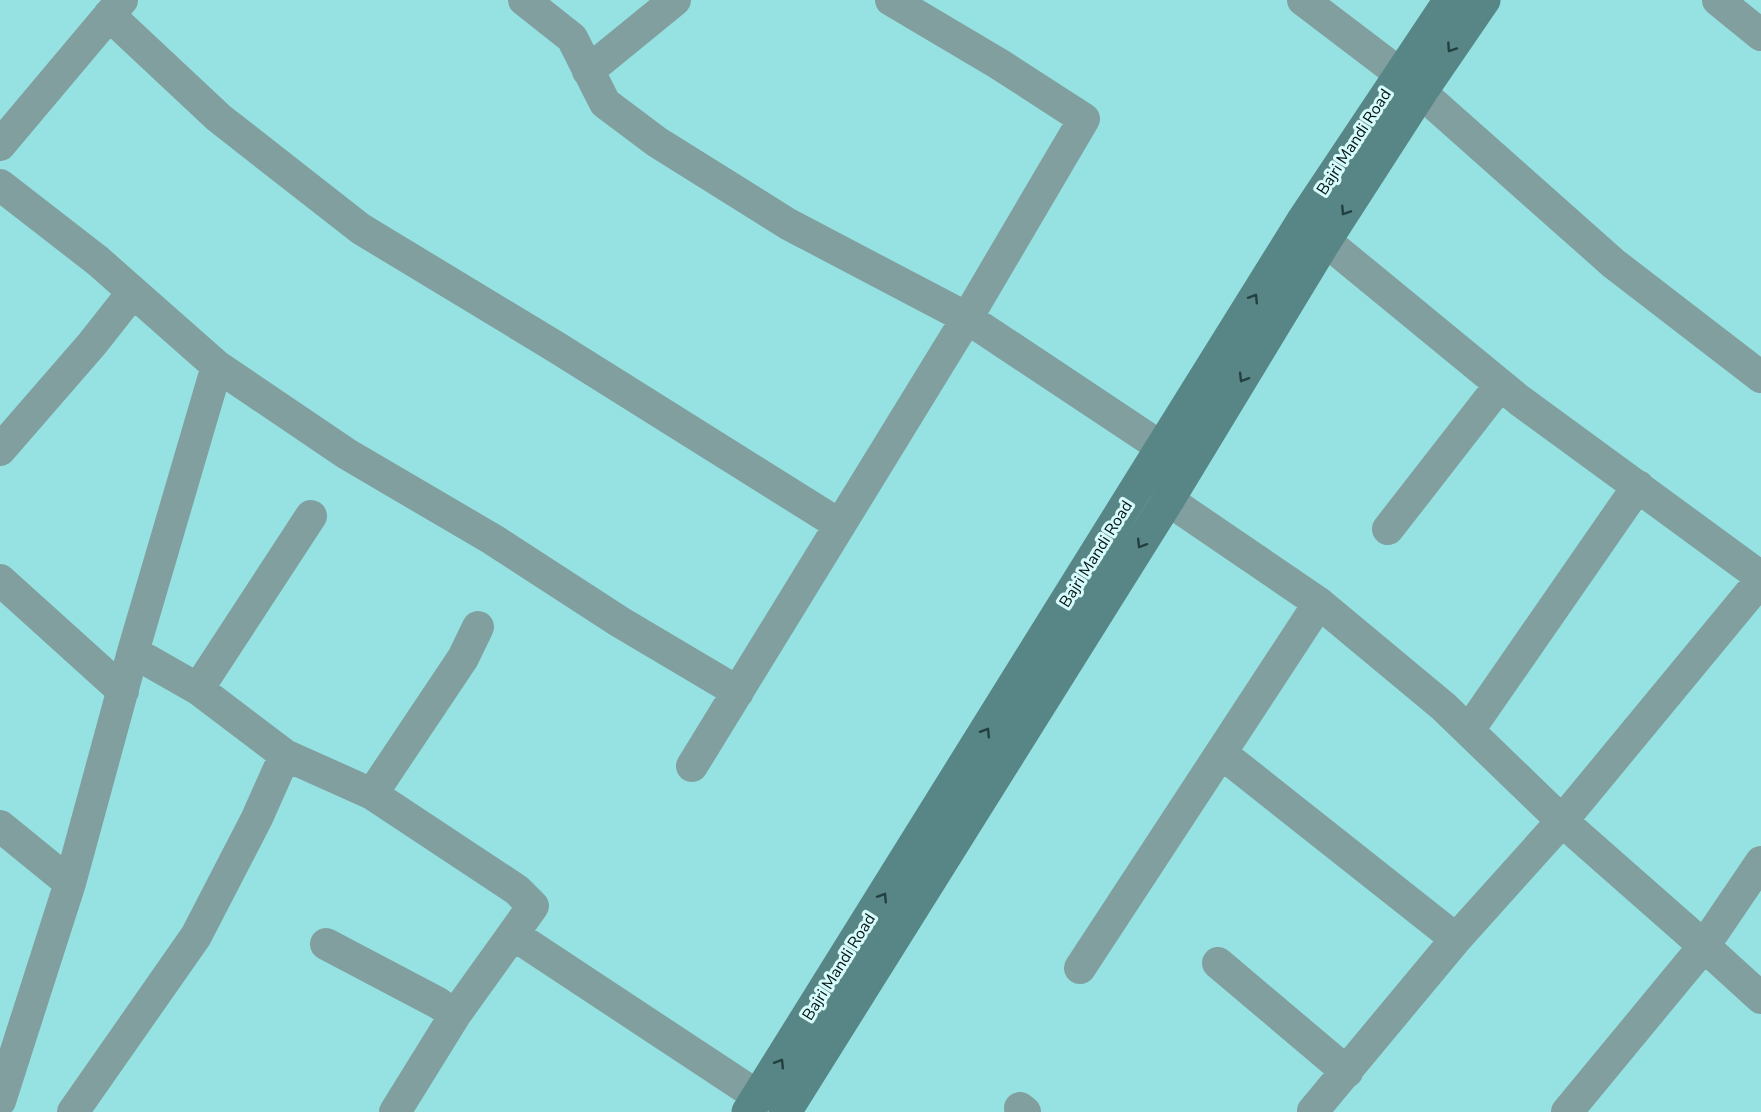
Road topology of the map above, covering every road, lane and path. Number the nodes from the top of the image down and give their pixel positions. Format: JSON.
{"nodes":[{"id":1,"x":524,"y":0,"type":"edge"},
{"id":2,"x":675,"y":0,"type":"edge"},
{"id":3,"x":891,"y":0,"type":"edge"},
{"id":4,"x":1303,"y":0,"type":"edge"},
{"id":5,"x":1450,"y":0,"type":"edge"},
{"id":6,"x":1484,"y":0,"type":"edge"},
{"id":7,"x":1718,"y":0,"type":"edge"},
{"id":8,"x":116,"y":8,"type":"edge"},
{"id":9,"x":1761,"y":34,"type":"edge"},
{"id":10,"x":588,"y":71,"type":"junction"},
{"id":11,"x":1410,"y":83,"type":"junction"},
{"id":12,"x":0,"y":145,"type":"edge"},
{"id":13,"x":0,"y":185,"type":"edge"},
{"id":14,"x":1314,"y":231,"type":"junction"},
{"id":15,"x":133,"y":292,"type":"junction"},
{"id":16,"x":967,"y":318,"type":"junction"},
{"id":17,"x":218,"y":366,"type":"junction"},
{"id":18,"x":1761,"y":377,"type":"edge"},
{"id":19,"x":1500,"y":385,"type":"junction"},
{"id":20,"x":1161,"y":447,"type":"junction"},
{"id":21,"x":0,"y":450,"type":"edge"},
{"id":22,"x":1638,"y":486,"type":"junction"},
{"id":23,"x":1168,"y":500,"type":"junction"},
{"id":24,"x":311,"y":516,"type":"dead end"},
{"id":25,"x":840,"y":525,"type":"junction"},
{"id":26,"x":1388,"y":529,"type":"dead end"},
{"id":27,"x":1761,"y":578,"type":"edge"},
{"id":28,"x":0,"y":580,"type":"edge"},
{"id":29,"x":1319,"y":603,"type":"junction"},
{"id":30,"x":477,"y":627,"type":"dead end"},
{"id":31,"x":133,"y":651,"type":"junction"},
{"id":32,"x":198,"y":689,"type":"junction"},
{"id":33,"x":123,"y":691,"type":"junction"},
{"id":34,"x":738,"y":692,"type":"junction"},
{"id":35,"x":1468,"y":730,"type":"junction"},
{"id":36,"x":1221,"y":753,"type":"junction"},
{"id":37,"x":285,"y":755,"type":"junction"},
{"id":38,"x":692,"y":766,"type":"dead end"},
{"id":39,"x":372,"y":794,"type":"junction"},
{"id":40,"x":1562,"y":821,"type":"junction"},
{"id":41,"x":0,"y":826,"type":"edge"},
{"id":42,"x":1761,"y":862,"type":"edge"},
{"id":43,"x":70,"y":883,"type":"junction"},
{"id":44,"x":514,"y":935,"type":"junction"},
{"id":45,"x":1456,"y":939,"type":"junction"},
{"id":46,"x":326,"y":944,"type":"dead end"},
{"id":47,"x":1704,"y":946,"type":"junction"},
{"id":48,"x":1218,"y":963,"type":"dead end"},
{"id":49,"x":1080,"y":968,"type":"dead end"},
{"id":50,"x":1761,"y":999,"type":"edge"},
{"id":51,"x":455,"y":1015,"type":"junction"},
{"id":52,"x":1347,"y":1072,"type":"junction"},
{"id":53,"x":0,"y":1101,"type":"edge"},
{"id":54,"x":764,"y":1107,"type":"edge"},
{"id":55,"x":1313,"y":1111,"type":"edge"},
{"id":56,"x":73,"y":1112,"type":"edge"},
{"id":57,"x":395,"y":1112,"type":"edge"},
{"id":58,"x":1567,"y":1112,"type":"edge"}],
"edges":[{"from":1,"to":10,"type":"street"},
{"from":2,"to":10,"type":"street"},
{"from":3,"to":16,"type":"street"},
{"from":4,"to":11,"type":"street"},
{"from":5,"to":11,"type":"street","name":"Bajri Mandi Road"},
{"from":6,"to":11,"type":"street","one_way":true},
{"from":7,"to":9,"type":"street"},
{"from":8,"to":12,"type":"street"},
{"from":8,"to":25,"type":"street"},
{"from":10,"to":16,"type":"street"},
{"from":11,"to":14,"type":"street","name":"Bajri Mandi Road"},
{"from":11,"to":18,"type":"street"},
{"from":13,"to":15,"type":"street"},
{"from":14,"to":19,"type":"street"},
{"from":20,"to":14,"type":"street","name":"Bajri Mandi Road","one_way":true},
{"from":14,"to":23,"type":"street","one_way":true},
{"from":15,"to":17,"type":"street"},
{"from":15,"to":21,"type":"street"},
{"from":16,"to":20,"type":"street"},
{"from":16,"to":25,"type":"street"},
{"from":17,"to":31,"type":"street"},
{"from":17,"to":34,"type":"street"},
{"from":19,"to":22,"type":"street"},
{"from":19,"to":26,"type":"street"},
{"from":20,"to":23,"type":"street"},
{"from":54,"to":20,"type":"street","name":"Bajri Mandi Road","one_way":true},
{"from":22,"to":27,"type":"street"},
{"from":22,"to":35,"type":"street"},
{"from":23,"to":29,"type":"street"},
{"from":23,"to":54,"type":"street","one_way":true},
{"from":24,"to":32,"type":"street"},
{"from":25,"to":34,"type":"street"},
{"from":27,"to":40,"type":"street"},
{"from":28,"to":33,"type":"street"},
{"from":29,"to":35,"type":"street"},
{"from":29,"to":36,"type":"street"},
{"from":30,"to":39,"type":"street"},
{"from":31,"to":32,"type":"street"},
{"from":31,"to":33,"type":"street"},
{"from":32,"to":37,"type":"street"},
{"from":33,"to":43,"type":"street"},
{"from":34,"to":38,"type":"street"},
{"from":35,"to":40,"type":"street"},
{"from":36,"to":45,"type":"street"},
{"from":36,"to":49,"type":"street"},
{"from":37,"to":39,"type":"street"},
{"from":37,"to":56,"type":"street"},
{"from":39,"to":44,"type":"street"},
{"from":40,"to":45,"type":"street"},
{"from":40,"to":47,"type":"street"},
{"from":41,"to":43,"type":"street"},
{"from":42,"to":47,"type":"street"},
{"from":43,"to":53,"type":"street"},
{"from":44,"to":51,"type":"street"},
{"from":44,"to":54,"type":"street"},
{"from":45,"to":52,"type":"street"},
{"from":46,"to":51,"type":"street"},
{"from":47,"to":50,"type":"street"},
{"from":47,"to":58,"type":"street"},
{"from":48,"to":52,"type":"street"},
{"from":51,"to":57,"type":"street"},
{"from":52,"to":55,"type":"street"}]}
